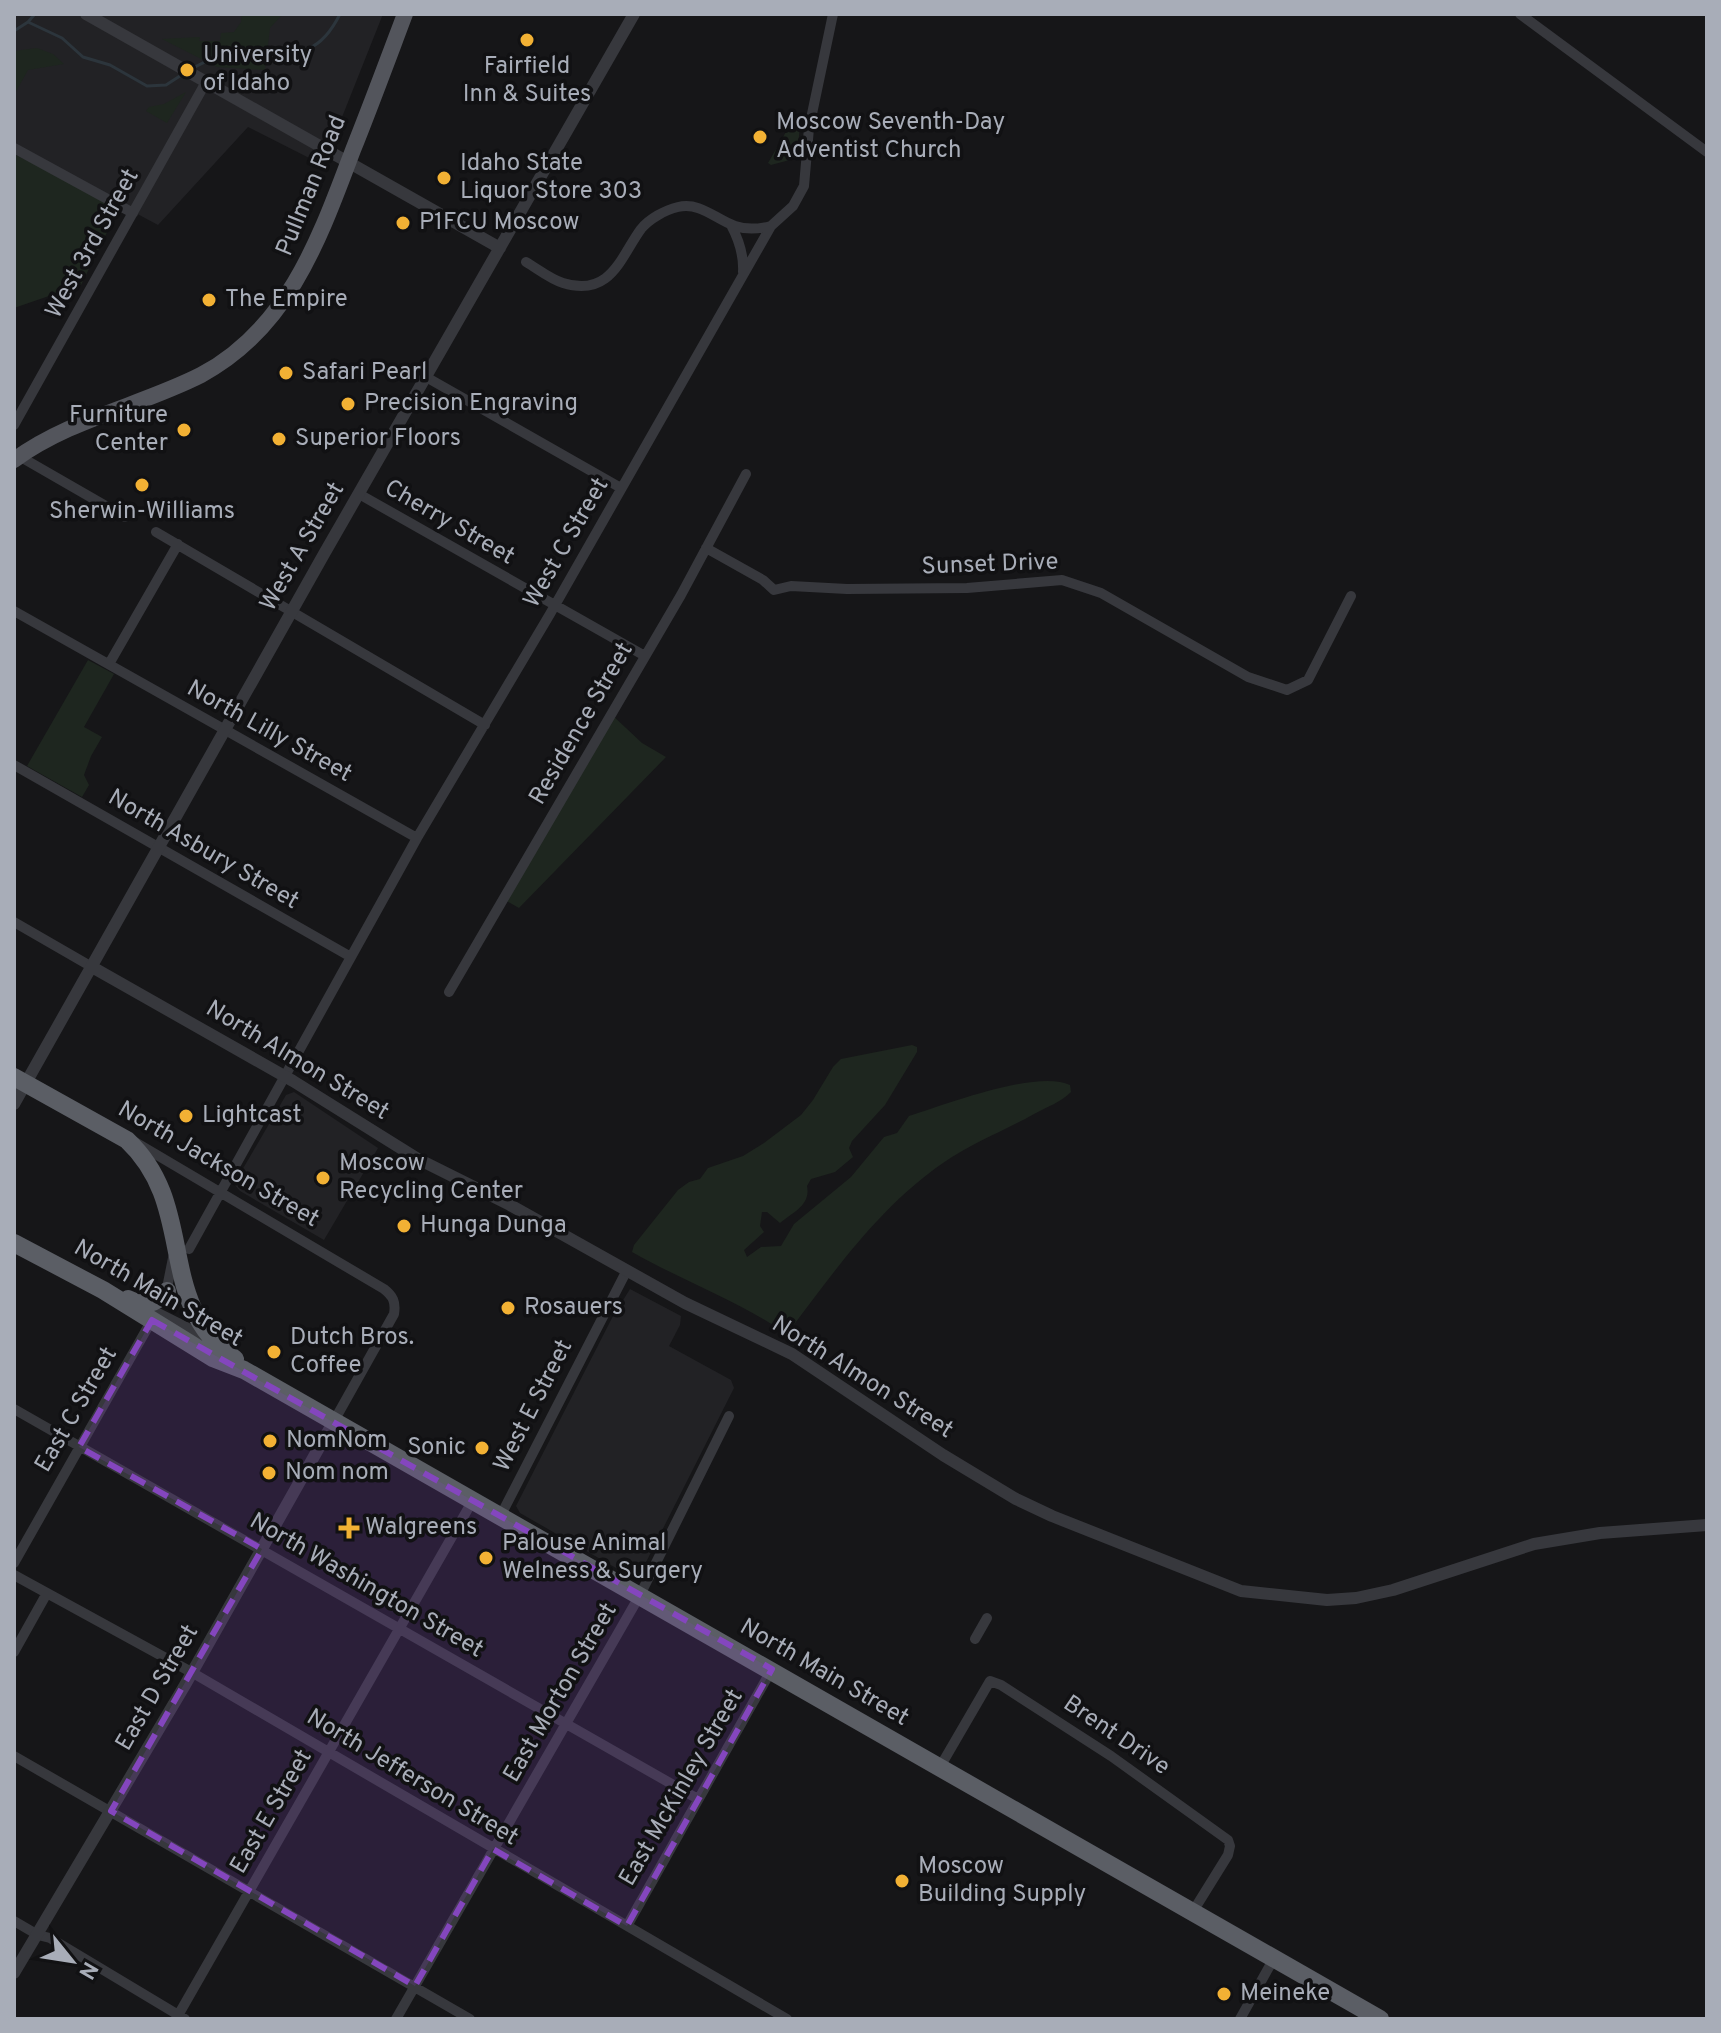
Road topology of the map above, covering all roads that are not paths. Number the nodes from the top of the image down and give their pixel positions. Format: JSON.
{"nodes":[{"id":1,"x":86,"y":14,"type":"edge"},
{"id":2,"x":405,"y":14,"type":"edge"},
{"id":3,"x":634,"y":14,"type":"edge"},
{"id":4,"x":833,"y":14,"type":"edge"},
{"id":5,"x":1520,"y":14,"type":"edge"},
{"id":6,"x":202,"y":80,"type":"junction"},
{"id":7,"x":14,"y":148,"type":"edge"},
{"id":8,"x":1707,"y":152,"type":"edge"},
{"id":9,"x":349,"y":161,"type":"junction"},
{"id":10,"x":133,"y":213,"type":"junction"},
{"id":11,"x":454,"y":222,"type":"junction"},
{"id":12,"x":731,"y":225,"type":"junction"},
{"id":13,"x":771,"y":226,"type":"junction"},
{"id":14,"x":500,"y":248,"type":"junction"},
{"id":15,"x":526,"y":262,"type":"dead end"},
{"id":16,"x":743,"y":275,"type":"junction"},
{"id":17,"x":456,"y":325,"type":"junction"},
{"id":18,"x":426,"y":377,"type":"junction"},
{"id":19,"x":14,"y":425,"type":"edge"},
{"id":20,"x":17,"y":458,"type":"edge"},
{"id":21,"x":746,"y":474,"type":"dead end"},
{"id":22,"x":621,"y":488,"type":"junction"},
{"id":23,"x":359,"y":494,"type":"junction"},
{"id":24,"x":125,"y":517,"type":"dead end"},
{"id":25,"x":156,"y":532,"type":"dead end"},
{"id":26,"x":178,"y":544,"type":"junction"},
{"id":27,"x":706,"y":548,"type":"junction"},
{"id":28,"x":1351,"y":596,"type":"dead end"},
{"id":29,"x":554,"y":606,"type":"junction"},
{"id":30,"x":14,"y":611,"type":"edge"},
{"id":31,"x":291,"y":612,"type":"junction"},
{"id":32,"x":645,"y":656,"type":"junction"},
{"id":33,"x":106,"y":663,"type":"junction"},
{"id":34,"x":485,"y":725,"type":"junction"},
{"id":35,"x":225,"y":731,"type":"junction"},
{"id":36,"x":14,"y":765,"type":"edge"},
{"id":37,"x":417,"y":838,"type":"junction"},
{"id":38,"x":160,"y":848,"type":"junction"},
{"id":39,"x":14,"y":922,"type":"edge"},
{"id":40,"x":351,"y":957,"type":"junction"},
{"id":41,"x":92,"y":967,"type":"junction"},
{"id":42,"x":449,"y":992,"type":"dead end"},
{"id":43,"x":285,"y":1076,"type":"junction"},
{"id":44,"x":20,"y":1080,"type":"edge"},
{"id":45,"x":14,"y":1104,"type":"edge"},
{"id":46,"x":127,"y":1140,"type":"junction"},
{"id":47,"x":219,"y":1193,"type":"junction"},
{"id":48,"x":174,"y":1231,"type":"junction"},
{"id":49,"x":14,"y":1233,"type":"edge"},
{"id":50,"x":14,"y":1243,"type":"edge"},
{"id":51,"x":189,"y":1249,"type":"dead end"},
{"id":52,"x":49,"y":1260,"type":"junction"},
{"id":53,"x":626,"y":1272,"type":"junction"},
{"id":54,"x":103,"y":1290,"type":"junction"},
{"id":55,"x":167,"y":1291,"type":"junction"},
{"id":56,"x":154,"y":1316,"type":"junction"},
{"id":57,"x":212,"y":1341,"type":"junction"},
{"id":58,"x":244,"y":1370,"type":"junction"},
{"id":59,"x":14,"y":1409,"type":"edge"},
{"id":60,"x":729,"y":1416,"type":"dead end"},
{"id":61,"x":334,"y":1421,"type":"junction"},
{"id":62,"x":79,"y":1447,"type":"junction"},
{"id":63,"x":473,"y":1500,"type":"junction"},
{"id":64,"x":501,"y":1515,"type":"junction"},
{"id":65,"x":1707,"y":1525,"type":"edge"},
{"id":66,"x":262,"y":1549,"type":"junction"},
{"id":67,"x":14,"y":1563,"type":"edge"},
{"id":68,"x":14,"y":1575,"type":"edge"},
{"id":69,"x":47,"y":1593,"type":"junction"},
{"id":70,"x":640,"y":1595,"type":"junction"},
{"id":71,"x":987,"y":1618,"type":"dead end"},
{"id":72,"x":401,"y":1629,"type":"junction"},
{"id":73,"x":975,"y":1639,"type":"dead end"},
{"id":74,"x":14,"y":1652,"type":"edge"},
{"id":75,"x":772,"y":1669,"type":"junction"},
{"id":76,"x":193,"y":1673,"type":"junction"},
{"id":77,"x":566,"y":1724,"type":"junction"},
{"id":78,"x":329,"y":1752,"type":"junction"},
{"id":79,"x":14,"y":1756,"type":"edge"},
{"id":80,"x":940,"y":1767,"type":"junction"},
{"id":81,"x":698,"y":1799,"type":"junction"},
{"id":82,"x":111,"y":1811,"type":"junction"},
{"id":83,"x":493,"y":1849,"type":"junction"},
{"id":84,"x":250,"y":1891,"type":"junction"},
{"id":85,"x":1192,"y":1913,"type":"junction"},
{"id":86,"x":14,"y":1921,"type":"edge"},
{"id":87,"x":627,"y":1926,"type":"junction"},
{"id":88,"x":38,"y":1935,"type":"junction"},
{"id":89,"x":1273,"y":1960,"type":"junction"},
{"id":90,"x":14,"y":1973,"type":"edge"},
{"id":91,"x":415,"y":1986,"type":"junction"},
{"id":92,"x":180,"y":2018,"type":"edge"},
{"id":93,"x":396,"y":2019,"type":"edge"},
{"id":94,"x":470,"y":2019,"type":"edge"},
{"id":95,"x":787,"y":2019,"type":"edge"},
{"id":96,"x":1240,"y":2019,"type":"edge"},
{"id":97,"x":1380,"y":2019,"type":"edge"}],
"edges":[{"from":1,"to":6,"type":"street"},
{"from":2,"to":9,"type":"main road","name":"Pullman Road"},
{"from":3,"to":14,"type":"street","name":"West A Street"},
{"from":4,"to":13,"type":"street","name":"West C Street"},
{"from":5,"to":8,"type":"street"},
{"from":6,"to":9,"type":"street"},
{"from":6,"to":10,"type":"street","name":"West 3rd Street"},
{"from":7,"to":10,"type":"street"},
{"from":9,"to":11,"type":"street"},
{"from":9,"to":20,"type":"main road","name":"Pullman Road"},
{"from":10,"to":19,"type":"street","name":"West 3rd Street"},
{"from":11,"to":14,"type":"street"},
{"from":11,"to":17,"type":"street"},
{"from":12,"to":13,"type":"street"},
{"from":12,"to":15,"type":"street"},
{"from":12,"to":16,"type":"street"},
{"from":13,"to":16,"type":"street","name":"West C Street"},
{"from":14,"to":17,"type":"street","name":"West A Street"},
{"from":16,"to":22,"type":"street","name":"West C Street"},
{"from":17,"to":18,"type":"street","name":"West A Street"},
{"from":18,"to":22,"type":"street"},
{"from":18,"to":23,"type":"street","name":"West A Street"},
{"from":20,"to":24,"type":"street"},
{"from":21,"to":27,"type":"street","name":"Residence Street"},
{"from":22,"to":29,"type":"street","name":"West C Street"},
{"from":23,"to":29,"type":"street","name":"Cherry Street"},
{"from":23,"to":31,"type":"street","name":"West A Street"},
{"from":25,"to":26,"type":"street"},
{"from":26,"to":31,"type":"street"},
{"from":26,"to":33,"type":"street"},
{"from":27,"to":28,"type":"street","name":"Sunset Drive"},
{"from":27,"to":32,"type":"street","name":"Residence Street"},
{"from":29,"to":32,"type":"street","name":"Cherry Street"},
{"from":29,"to":34,"type":"street","name":"West C Street"},
{"from":30,"to":33,"type":"street","name":"North Lilly Street"},
{"from":31,"to":34,"type":"street"},
{"from":31,"to":35,"type":"street","name":"West A Street"},
{"from":32,"to":42,"type":"street","name":"Residence Street"},
{"from":33,"to":35,"type":"street","name":"North Lilly Street"},
{"from":34,"to":37,"type":"street","name":"West C Street"},
{"from":35,"to":37,"type":"street","name":"North Lilly Street"},
{"from":35,"to":38,"type":"street","name":"West A Street"},
{"from":36,"to":38,"type":"street","name":"North Asbury Street"},
{"from":37,"to":40,"type":"street","name":"West C Street"},
{"from":38,"to":40,"type":"street","name":"North Asbury Street"},
{"from":38,"to":41,"type":"street","name":"West A Street"},
{"from":39,"to":41,"type":"street","name":"North Almon Street"},
{"from":40,"to":43,"type":"street","name":"West C Street"},
{"from":41,"to":43,"type":"street","name":"North Almon Street"},
{"from":41,"to":44,"type":"street","name":"West A Street"},
{"from":43,"to":47,"type":"street","name":"West C Street"},
{"from":43,"to":53,"type":"street","name":"North Almon Street"},
{"from":44,"to":45,"type":"street","name":"West A Street"},
{"from":44,"to":46,"type":"highway","name":"North Jackson Street"},
{"from":46,"to":47,"type":"street","name":"North Jackson Street"},
{"from":46,"to":48,"type":"highway","name":"North Main Street"},
{"from":47,"to":51,"type":"street","name":"West C Street"},
{"from":47,"to":61,"type":"street","name":"North Jackson Street"},
{"from":48,"to":55,"type":"street"},
{"from":48,"to":57,"type":"highway","name":"North Main Street"},
{"from":49,"to":52,"type":"street","name":"North Main Street"},
{"from":50,"to":52,"type":"highway","name":"North Main Street"},
{"from":52,"to":54,"type":"highway","name":"North Main Street"},
{"from":53,"to":64,"type":"street","name":"West E Street"},
{"from":53,"to":65,"type":"street","name":"North Almon Street"},
{"from":54,"to":55,"type":"highway"},
{"from":54,"to":56,"type":"highway","name":"North Main Street"},
{"from":55,"to":56,"type":"street"},
{"from":56,"to":57,"type":"street","name":"North Main Street"},
{"from":56,"to":58,"type":"highway","name":"North Main Street"},
{"from":56,"to":62,"type":"street","name":"East C Street"},
{"from":57,"to":58,"type":"highway","name":"North Main Street"},
{"from":58,"to":61,"type":"highway","name":"North Main Street"},
{"from":59,"to":62,"type":"street","name":"North Washington Street"},
{"from":60,"to":70,"type":"street","name":"East Morton Street"},
{"from":61,"to":63,"type":"highway","name":"North Main Street"},
{"from":61,"to":66,"type":"street","name":"East D Street"},
{"from":62,"to":66,"type":"street","name":"North Washington Street"},
{"from":62,"to":67,"type":"street","name":"East C Street"},
{"from":63,"to":64,"type":"highway","name":"North Main Street"},
{"from":63,"to":72,"type":"street","name":"East E Street"},
{"from":64,"to":70,"type":"highway","name":"North Main Street"},
{"from":66,"to":72,"type":"street","name":"North Washington Street"},
{"from":66,"to":76,"type":"street","name":"East D Street"},
{"from":68,"to":69,"type":"street","name":"North Jefferson Street"},
{"from":69,"to":74,"type":"street"},
{"from":69,"to":76,"type":"street","name":"North Jefferson Street"},
{"from":70,"to":75,"type":"highway","name":"North Main Street"},
{"from":70,"to":77,"type":"street","name":"East Morton Street"},
{"from":71,"to":73,"type":"street"},
{"from":72,"to":77,"type":"street","name":"North Washington Street"},
{"from":72,"to":78,"type":"street","name":"East E Street"},
{"from":75,"to":80,"type":"highway","name":"North Main Street"},
{"from":75,"to":81,"type":"street","name":"East McKinley Street"},
{"from":76,"to":78,"type":"street","name":"North Jefferson Street"},
{"from":76,"to":82,"type":"street","name":"East D Street"},
{"from":77,"to":81,"type":"street","name":"North Washington Street"},
{"from":77,"to":83,"type":"street","name":"East Morton Street"},
{"from":78,"to":83,"type":"street","name":"North Jefferson Street"},
{"from":78,"to":84,"type":"street","name":"East E Street"},
{"from":79,"to":82,"type":"street"},
{"from":80,"to":85,"type":"highway","name":"North Main Street"},
{"from":80,"to":85,"type":"street","name":"Brent Drive"},
{"from":81,"to":87,"type":"street","name":"East McKinley Street"},
{"from":82,"to":84,"type":"street"},
{"from":82,"to":88,"type":"street","name":"East D Street"},
{"from":83,"to":87,"type":"street","name":"North Jefferson Street"},
{"from":83,"to":91,"type":"street","name":"East Morton Street"},
{"from":84,"to":91,"type":"street"},
{"from":84,"to":92,"type":"street","name":"East E Street"},
{"from":85,"to":89,"type":"highway","name":"North Main Street"},
{"from":86,"to":88,"type":"street"},
{"from":87,"to":95,"type":"street","name":"North Jefferson Street"},
{"from":88,"to":90,"type":"street","name":"East D Street"},
{"from":88,"to":92,"type":"street"},
{"from":89,"to":96,"type":"street"},
{"from":89,"to":97,"type":"highway","name":"North Main Street"},
{"from":91,"to":93,"type":"street","name":"East Morton Street"},
{"from":91,"to":94,"type":"street"}]}
